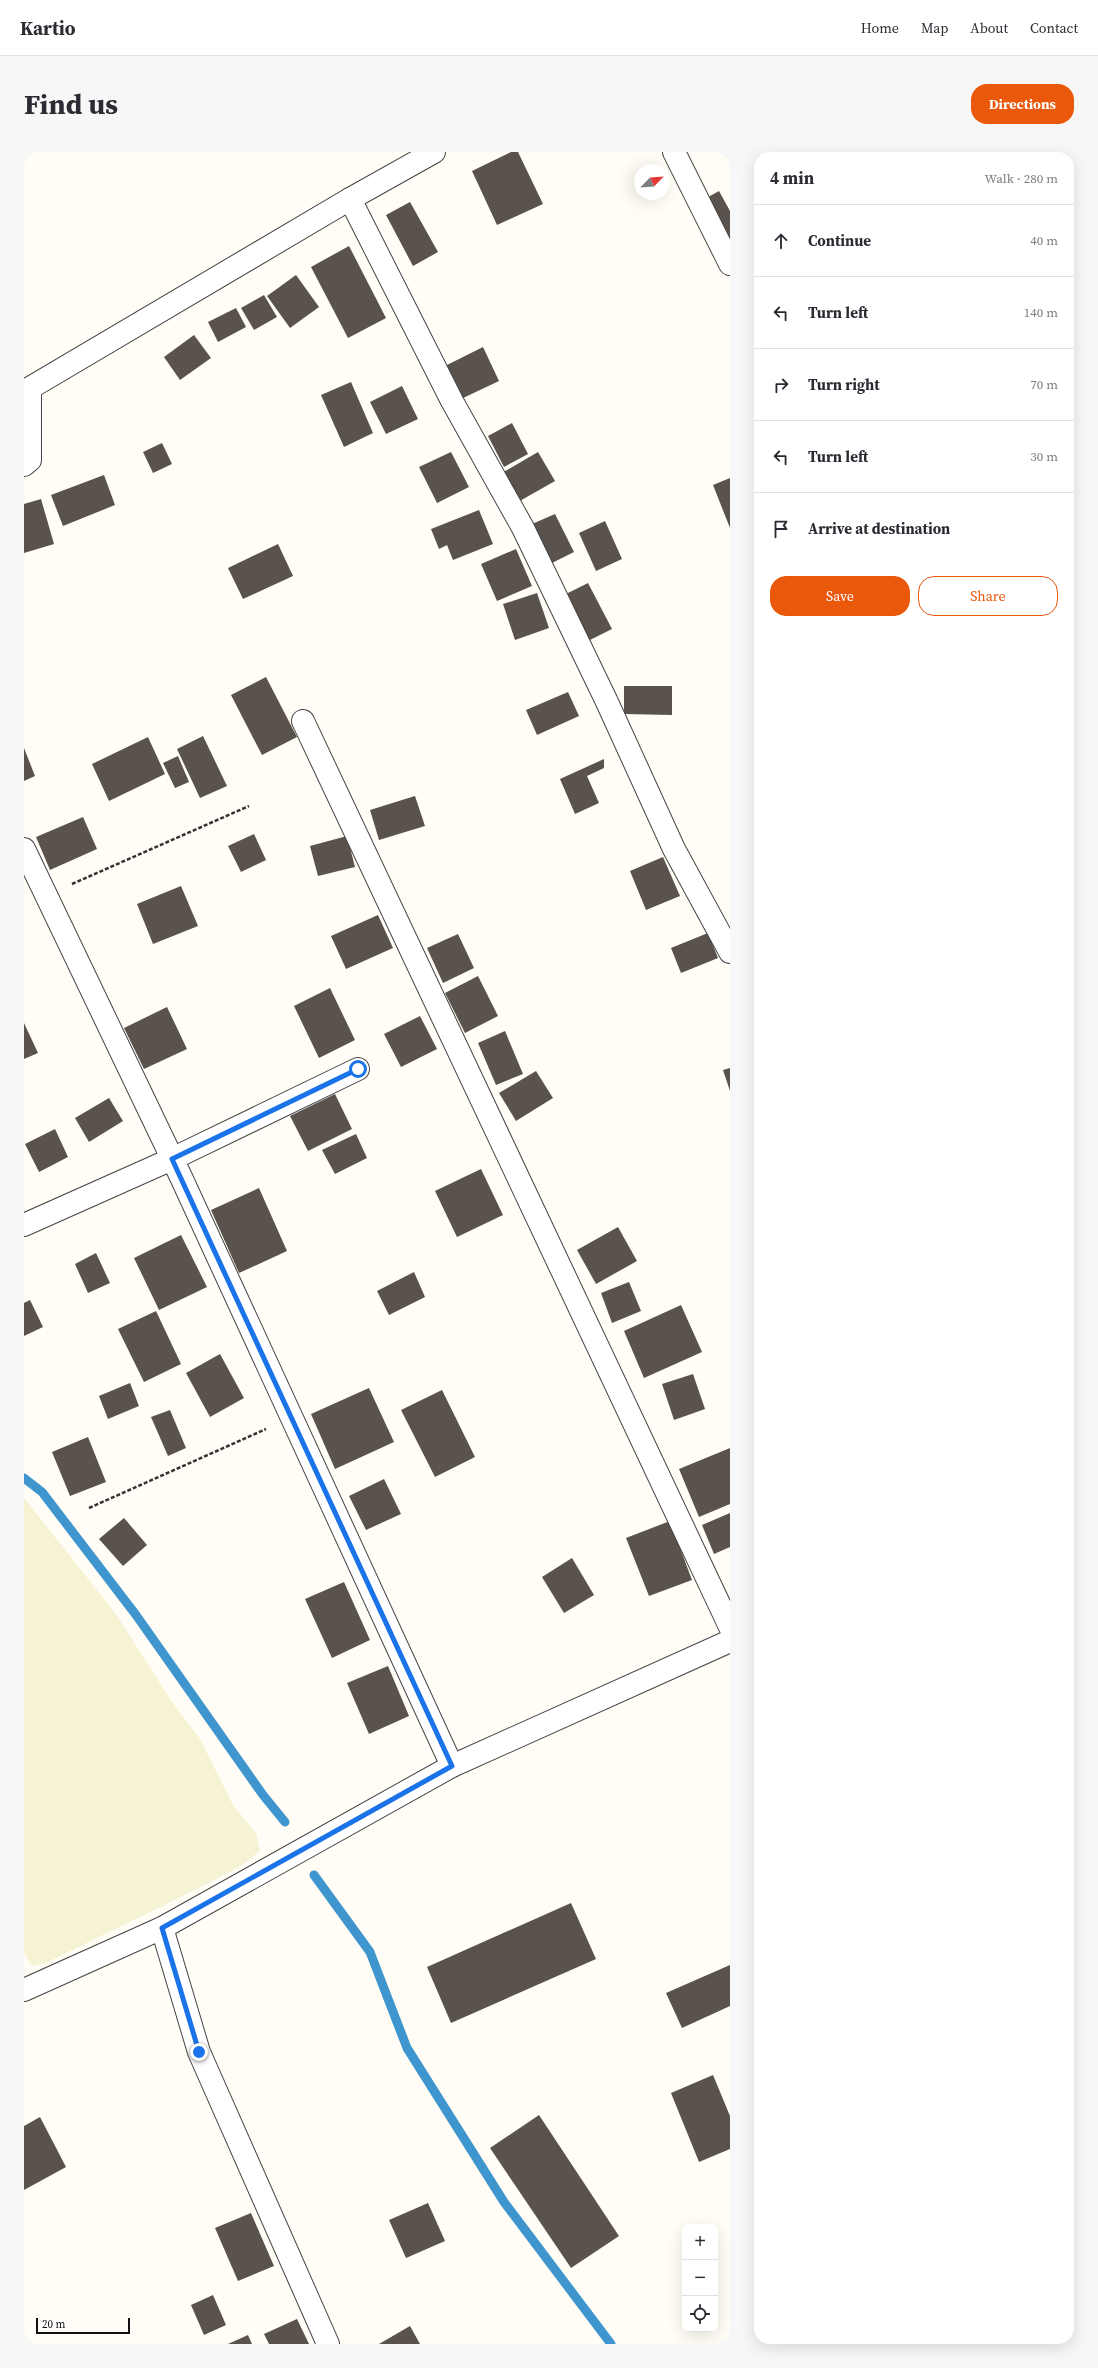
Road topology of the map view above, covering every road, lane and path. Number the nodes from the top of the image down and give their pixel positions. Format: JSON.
{"nodes":[{"id":1,"x":434,"y":152,"type":"edge"},
{"id":2,"x":674,"y":152,"type":"edge"},
{"id":3,"x":350,"y":199,"type":"junction"},
{"id":4,"x":730,"y":264,"type":"edge"},
{"id":5,"x":27,"y":381,"type":"edge"},
{"id":6,"x":24,"y":465,"type":"edge"},
{"id":7,"x":303,"y":721,"type":"dead end"},
{"id":8,"x":249,"y":806,"type":"dead end"},
{"id":9,"x":24,"y":849,"type":"edge"},
{"id":10,"x":46,"y":895,"type":"junction"},
{"id":11,"x":730,"y":952,"type":"edge"},
{"id":12,"x":358,"y":1069,"type":"dead end"},
{"id":13,"x":172,"y":1159,"type":"junction"},
{"id":14,"x":24,"y":1225,"type":"edge"},
{"id":15,"x":292,"y":1418,"type":"junction"},
{"id":16,"x":90,"y":1508,"type":"dead end"},
{"id":17,"x":730,"y":1628,"type":"edge"},
{"id":18,"x":730,"y":1641,"type":"edge"},
{"id":19,"x":452,"y":1766,"type":"junction"},
{"id":20,"x":162,"y":1928,"type":"junction"},
{"id":21,"x":24,"y":1990,"type":"edge"},
{"id":22,"x":328,"y":2344,"type":"edge"}],
"edges":[{"from":1,"to":3,"type":"street"},
{"from":2,"to":4,"type":"street"},
{"from":3,"to":5,"type":"street"},
{"from":3,"to":11,"type":"street"},
{"from":5,"to":6,"type":"street"},
{"from":7,"to":17,"type":"street"},
{"from":8,"to":10,"type":"path"},
{"from":9,"to":10,"type":"street"},
{"from":10,"to":13,"type":"street"},
{"from":12,"to":13,"type":"street"},
{"from":13,"to":14,"type":"street"},
{"from":13,"to":15,"type":"street"},
{"from":15,"to":16,"type":"path"},
{"from":15,"to":19,"type":"street"},
{"from":18,"to":19,"type":"street"},
{"from":19,"to":20,"type":"street"},
{"from":20,"to":21,"type":"street"},
{"from":20,"to":22,"type":"street"}]}
